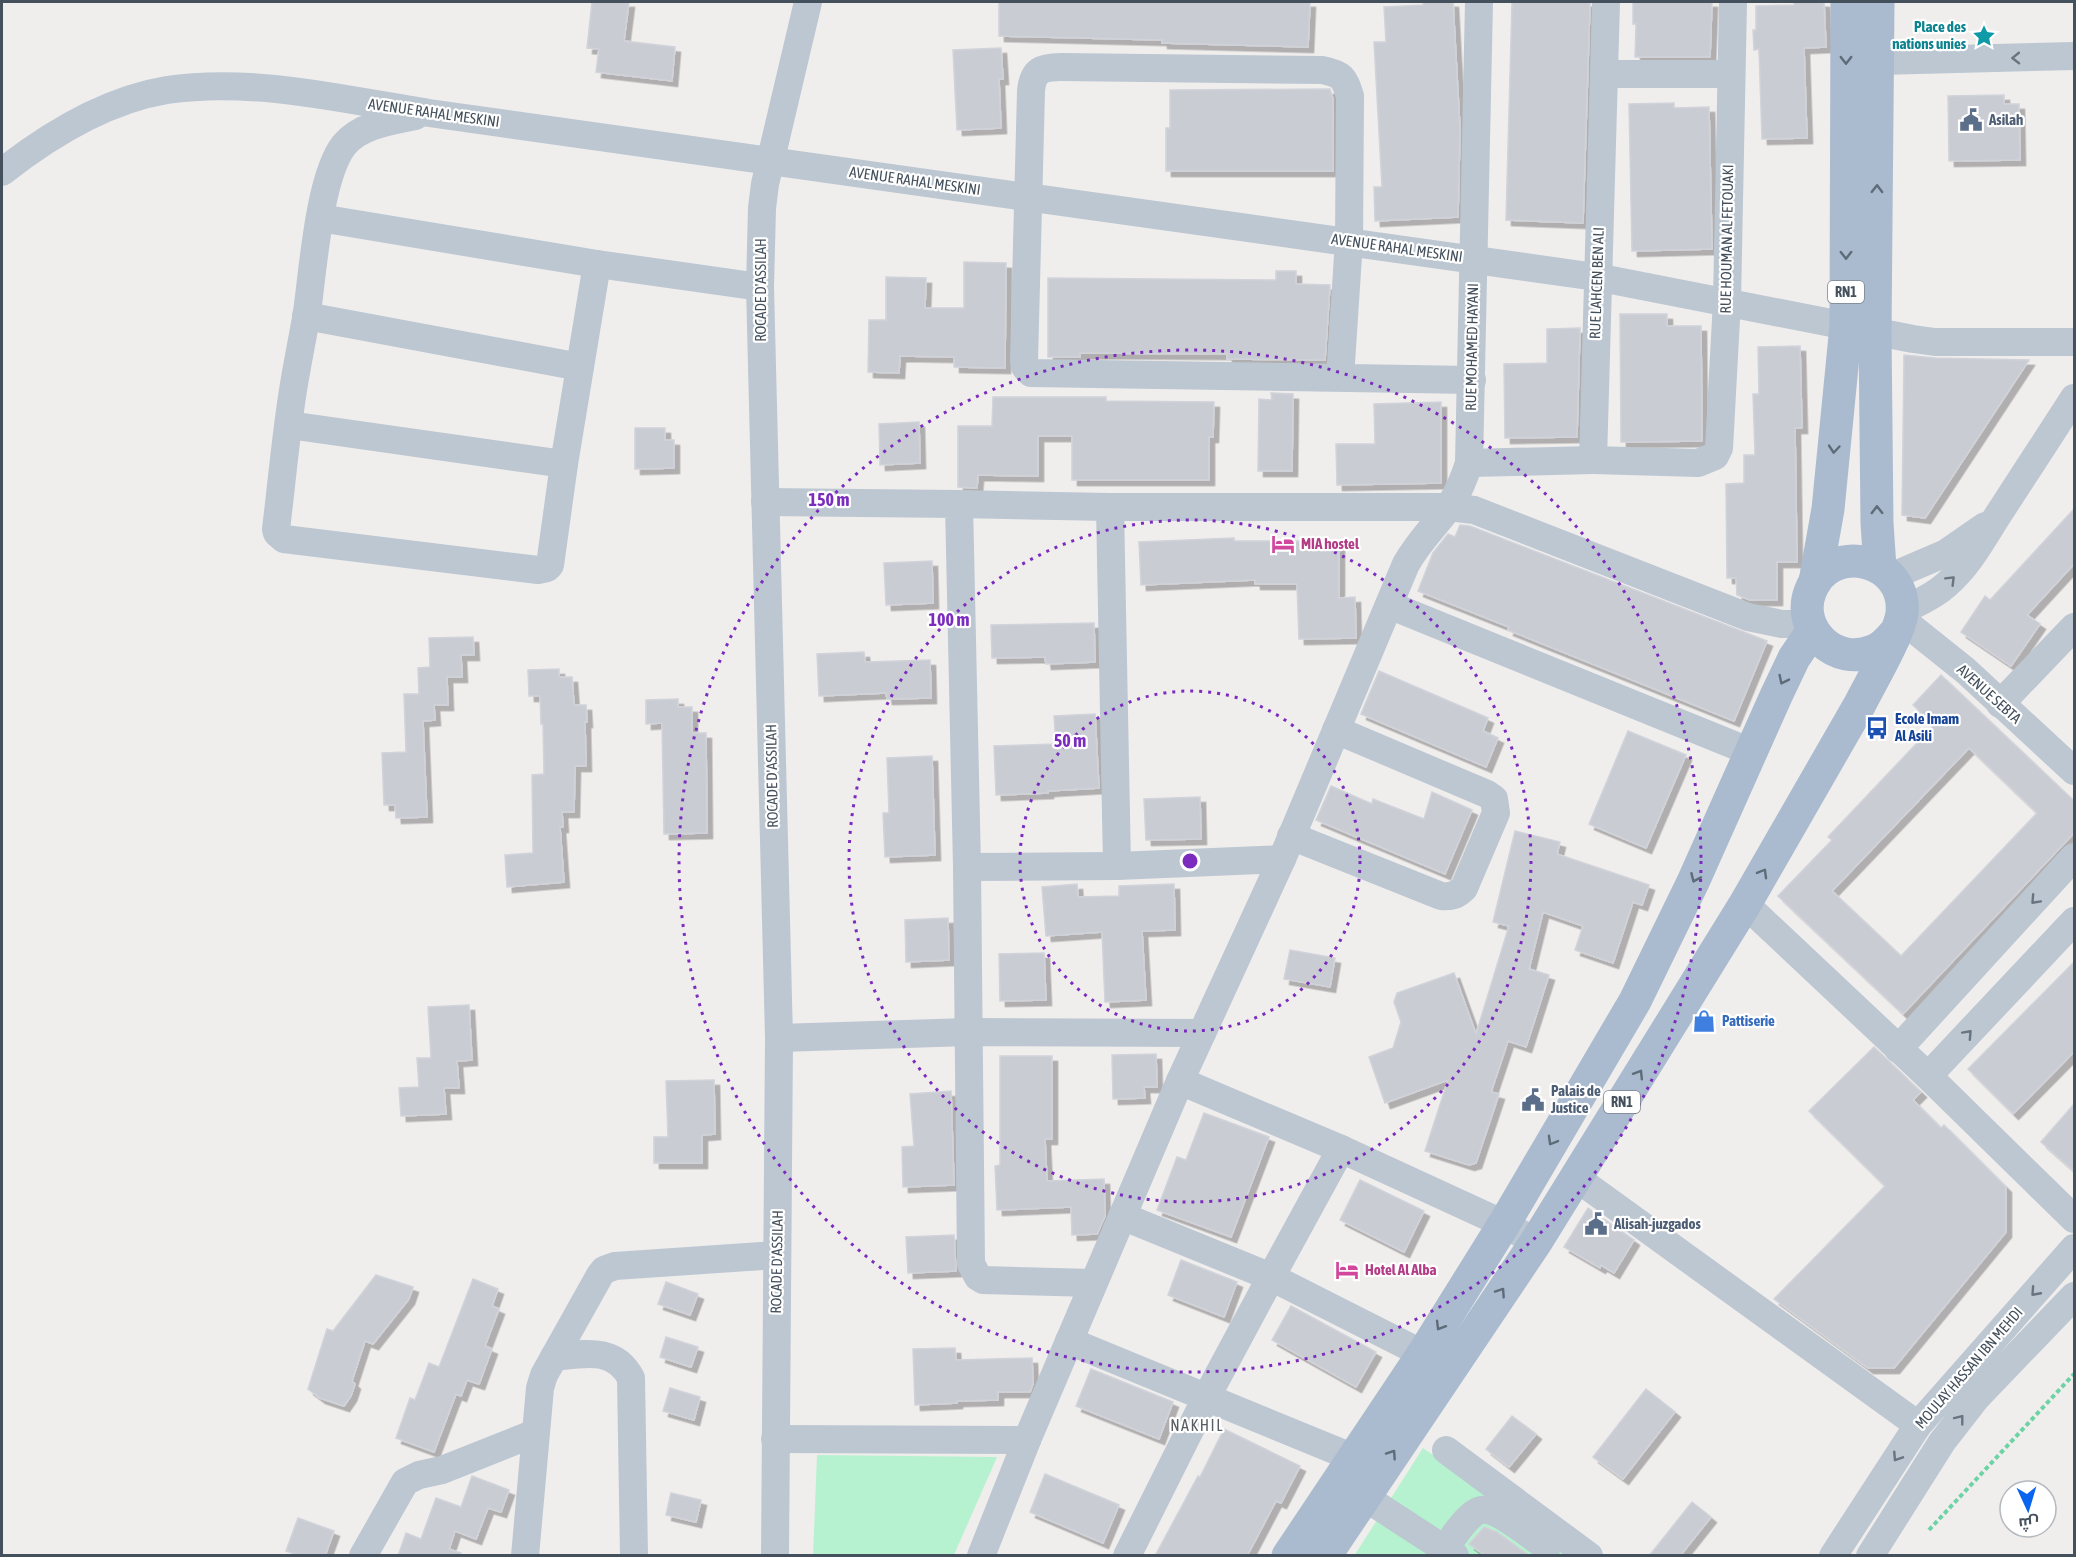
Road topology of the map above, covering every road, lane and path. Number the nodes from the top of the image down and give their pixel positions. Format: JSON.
{"nodes":[{"id":1,"x":808,"y":2,"type":"edge"},
{"id":2,"x":1479,"y":2,"type":"edge"},
{"id":3,"x":1606,"y":2,"type":"edge"},
{"id":4,"x":1733,"y":2,"type":"edge"},
{"id":5,"x":1846,"y":2,"type":"edge"},
{"id":6,"x":1878,"y":2,"type":"edge"},
{"id":7,"x":2074,"y":56,"type":"edge"},
{"id":8,"x":1879,"y":61,"type":"junction"},
{"id":9,"x":1604,"y":74,"type":"junction"},
{"id":10,"x":1730,"y":74,"type":"junction"},
{"id":11,"x":429,"y":113,"type":"junction"},
{"id":12,"x":770,"y":160,"type":"junction"},
{"id":13,"x":2,"y":172,"type":"edge"},
{"id":14,"x":1027,"y":198,"type":"junction"},
{"id":15,"x":320,"y":218,"type":"junction"},
{"id":16,"x":1349,"y":241,"type":"junction"},
{"id":17,"x":1473,"y":259,"type":"junction"},
{"id":18,"x":597,"y":264,"type":"junction"},
{"id":19,"x":1596,"y":277,"type":"junction"},
{"id":20,"x":760,"y":287,"type":"junction"},
{"id":21,"x":1727,"y":301,"type":"junction"},
{"id":22,"x":306,"y":316,"type":"junction"},
{"id":23,"x":1860,"y":330,"type":"junction"},
{"id":24,"x":2074,"y":342,"type":"edge"},
{"id":25,"x":580,"y":367,"type":"junction"},
{"id":26,"x":1340,"y":378,"type":"junction"},
{"id":27,"x":1472,"y":380,"type":"junction"},
{"id":28,"x":2074,"y":399,"type":"edge"},
{"id":29,"x":289,"y":424,"type":"junction"},
{"id":30,"x":1593,"y":460,"type":"junction"},
{"id":31,"x":1469,"y":463,"type":"junction"},
{"id":32,"x":564,"y":464,"type":"junction"},
{"id":33,"x":765,"y":502,"type":"junction"},
{"id":34,"x":959,"y":504,"type":"junction"},
{"id":35,"x":1110,"y":507,"type":"junction"},
{"id":36,"x":1449,"y":507,"type":"junction"},
{"id":37,"x":1996,"y":518,"type":"junction"},
{"id":38,"x":1885,"y":573,"type":"junction"},
{"id":39,"x":1815,"y":582,"type":"junction"},
{"id":40,"x":1389,"y":605,"type":"junction"},
{"id":41,"x":1899,"y":621,"type":"junction"},
{"id":42,"x":1811,"y":627,"type":"junction"},
{"id":43,"x":2074,"y":627,"type":"edge"},
{"id":44,"x":2000,"y":704,"type":"junction"},
{"id":45,"x":1336,"y":730,"type":"junction"},
{"id":46,"x":1751,"y":752,"type":"junction"},
{"id":47,"x":2074,"y":771,"type":"edge"},
{"id":48,"x":1287,"y":847,"type":"junction"},
{"id":49,"x":2074,"y":857,"type":"edge"},
{"id":50,"x":1117,"y":866,"type":"junction"},
{"id":51,"x":967,"y":867,"type":"junction"},
{"id":52,"x":1745,"y":904,"type":"junction"},
{"id":53,"x":2074,"y":921,"type":"edge"},
{"id":54,"x":969,"y":1032,"type":"junction"},
{"id":55,"x":1202,"y":1033,"type":"junction"},
{"id":56,"x":778,"y":1038,"type":"junction"},
{"id":57,"x":1898,"y":1049,"type":"junction"},
{"id":58,"x":1928,"y":1076,"type":"junction"},
{"id":59,"x":1180,"y":1081,"type":"junction"},
{"id":60,"x":1341,"y":1149,"type":"junction"},
{"id":61,"x":1575,"y":1177,"type":"junction"},
{"id":62,"x":1122,"y":1216,"type":"junction"},
{"id":63,"x":2074,"y":1219,"type":"edge"},
{"id":64,"x":1504,"y":1224,"type":"junction"},
{"id":65,"x":1536,"y":1242,"type":"junction"},
{"id":66,"x":2074,"y":1248,"type":"edge"},
{"id":67,"x":777,"y":1255,"type":"junction"},
{"id":68,"x":1271,"y":1277,"type":"junction"},
{"id":69,"x":1093,"y":1283,"type":"junction"},
{"id":70,"x":2074,"y":1296,"type":"edge"},
{"id":71,"x":1069,"y":1341,"type":"junction"},
{"id":72,"x":1423,"y":1354,"type":"junction"},
{"id":73,"x":554,"y":1357,"type":"junction"},
{"id":74,"x":2074,"y":1374,"type":"edge"},
{"id":75,"x":1206,"y":1398,"type":"junction"},
{"id":76,"x":1918,"y":1425,"type":"junction"},
{"id":77,"x":536,"y":1433,"type":"junction"},
{"id":78,"x":775,"y":1440,"type":"junction"},
{"id":79,"x":1027,"y":1440,"type":"junction"},
{"id":80,"x":1446,"y":1450,"type":"dead end"},
{"id":81,"x":1354,"y":1458,"type":"junction"},
{"id":82,"x":1363,"y":1497,"type":"junction"},
{"id":83,"x":1929,"y":1530,"type":"dead end"},
{"id":84,"x":1447,"y":1553,"type":"edge"},
{"id":85,"x":363,"y":1556,"type":"edge"},
{"id":86,"x":525,"y":1556,"type":"edge"},
{"id":87,"x":634,"y":1556,"type":"edge"},
{"id":88,"x":775,"y":1556,"type":"edge"},
{"id":89,"x":981,"y":1556,"type":"edge"},
{"id":90,"x":1127,"y":1556,"type":"edge"},
{"id":91,"x":1288,"y":1556,"type":"edge"},
{"id":92,"x":1325,"y":1556,"type":"edge"},
{"id":93,"x":1559,"y":1556,"type":"edge"},
{"id":94,"x":1589,"y":1556,"type":"edge"},
{"id":95,"x":1833,"y":1556,"type":"edge"},
{"id":96,"x":1870,"y":1556,"type":"edge"}],
"edges":[{"from":1,"to":12,"type":"street","name":"ROCADE D'ASSILAH"},
{"from":2,"to":17,"type":"street","name":"RUE MOHAMED HAYANI"},
{"from":3,"to":9,"type":"street","name":"RUE LAHCEN BEN ALI"},
{"from":4,"to":10,"type":"street","name":"RUE HOUMAN AL FETOUAKI"},
{"from":5,"to":23,"type":"main road","number":"RN1","one_way":true},
{"from":6,"to":8,"type":"main road","number":"RN1"},
{"from":7,"to":8,"type":"street","one_way":true},
{"from":23,"to":8,"type":"main road","number":"RN1","one_way":true},
{"from":9,"to":10,"type":"street"},
{"from":9,"to":19,"type":"street","name":"RUE LAHCEN BEN ALI"},
{"from":10,"to":21,"type":"street","name":"RUE HOUMAN AL FETOUAKI"},
{"from":11,"to":12,"type":"street","name":"AVENUE RAHAL MESKINI"},
{"from":11,"to":13,"type":"street","name":"AVENUE RAHAL MESKINI"},
{"from":11,"to":15,"type":"street"},
{"from":12,"to":14,"type":"street","name":"AVENUE RAHAL MESKINI"},
{"from":12,"to":20,"type":"street","name":"ROCADE D'ASSILAH"},
{"from":14,"to":16,"type":"street","name":"AVENUE RAHAL MESKINI"},
{"from":14,"to":16,"type":"street"},
{"from":14,"to":26,"type":"street"},
{"from":15,"to":18,"type":"street"},
{"from":15,"to":22,"type":"street"},
{"from":16,"to":17,"type":"street","name":"AVENUE RAHAL MESKINI"},
{"from":16,"to":26,"type":"street"},
{"from":17,"to":19,"type":"street","name":"AVENUE RAHAL MESKINI"},
{"from":17,"to":27,"type":"street","name":"RUE MOHAMED HAYANI"},
{"from":18,"to":20,"type":"street"},
{"from":18,"to":25,"type":"street"},
{"from":19,"to":21,"type":"street","name":"AVENUE RAHAL MESKINI"},
{"from":19,"to":30,"type":"street","name":"RUE LAHCEN BEN ALI"},
{"from":20,"to":33,"type":"street","name":"ROCADE D'ASSILAH"},
{"from":21,"to":23,"type":"street","name":"AVENUE RAHAL MESKINI"},
{"from":21,"to":30,"type":"street","name":"RUE HOUMAN AL FETOUAKI"},
{"from":22,"to":25,"type":"street"},
{"from":22,"to":29,"type":"street"},
{"from":23,"to":24,"type":"street","name":"AVENUE RAHAL MESKINI"},
{"from":38,"to":23,"type":"main road","number":"RN1","one_way":true},
{"from":23,"to":39,"type":"main road","number":"RN1","one_way":true},
{"from":25,"to":32,"type":"street"},
{"from":26,"to":27,"type":"street"},
{"from":27,"to":31,"type":"street","name":"RUE MOHAMED HAYANI"},
{"from":28,"to":37,"type":"street"},
{"from":29,"to":32,"type":"street"},
{"from":29,"to":32,"type":"street"},
{"from":30,"to":31,"type":"street"},
{"from":31,"to":36,"type":"street","name":"RUE MOHAMED HAYANI"},
{"from":33,"to":34,"type":"street"},
{"from":33,"to":56,"type":"street","name":"ROCADE D'ASSILAH"},
{"from":34,"to":35,"type":"street"},
{"from":34,"to":51,"type":"street"},
{"from":35,"to":36,"type":"street"},
{"from":35,"to":50,"type":"street"},
{"from":36,"to":40,"type":"street","name":"RUE MOHAMED HAYANI"},
{"from":36,"to":42,"type":"street"},
{"from":37,"to":38,"type":"street"},
{"from":41,"to":37,"type":"street","one_way":true},
{"from":38,"to":39,"type":"main road"},
{"from":38,"to":41,"type":"main road","number":"RN1"},
{"from":39,"to":42,"type":"main road","number":"RN1"},
{"from":40,"to":45,"type":"street","name":"RUE MOHAMED HAYANI"},
{"from":40,"to":46,"type":"street"},
{"from":41,"to":42,"type":"main road"},
{"from":41,"to":44,"type":"street","name":"AVENUE SEBTA"},
{"from":52,"to":41,"type":"main road","number":"RN1","one_way":true},
{"from":42,"to":46,"type":"main road","number":"RN1","one_way":true},
{"from":43,"to":44,"type":"street"},
{"from":44,"to":47,"type":"street","name":"AVENUE SEBTA"},
{"from":45,"to":48,"type":"street","name":"RUE MOHAMED HAYANI"},
{"from":45,"to":48,"type":"street"},
{"from":46,"to":64,"type":"main road","number":"RN1","one_way":true},
{"from":48,"to":50,"type":"street"},
{"from":48,"to":55,"type":"street","name":"RUE MOHAMED HAYANI"},
{"from":49,"to":57,"type":"street","one_way":true},
{"from":50,"to":51,"type":"street"},
{"from":51,"to":54,"type":"street"},
{"from":52,"to":57,"type":"street"},
{"from":61,"to":52,"type":"main road","number":"RN1","one_way":true},
{"from":58,"to":53,"type":"street","one_way":true},
{"from":54,"to":55,"type":"street"},
{"from":54,"to":56,"type":"street"},
{"from":54,"to":69,"type":"street"},
{"from":55,"to":59,"type":"street","name":"RUE MOHAMED HAYANI"},
{"from":56,"to":67,"type":"street","name":"ROCADE D'ASSILAH"},
{"from":57,"to":58,"type":"street"},
{"from":58,"to":63,"type":"street"},
{"from":59,"to":60,"type":"street"},
{"from":59,"to":62,"type":"street","name":"RUE MOHAMED HAYANI"},
{"from":60,"to":64,"type":"street"},
{"from":60,"to":68,"type":"street"},
{"from":61,"to":65,"type":"main road","number":"RN1"},
{"from":61,"to":76,"type":"street"},
{"from":62,"to":68,"type":"street"},
{"from":62,"to":69,"type":"street","name":"RUE MOHAMED HAYANI"},
{"from":64,"to":65,"type":"street"},
{"from":64,"to":72,"type":"main road","number":"RN1","one_way":true},
{"from":82,"to":65,"type":"main road","number":"RN1","one_way":true},
{"from":66,"to":76,"type":"street","name":"MOULAY HASSAN IBN MEHDI","one_way":true},
{"from":67,"to":73,"type":"street"},
{"from":67,"to":78,"type":"street","name":"ROCADE D'ASSILAH"},
{"from":68,"to":72,"type":"street"},
{"from":68,"to":75,"type":"street"},
{"from":69,"to":71,"type":"street","name":"RUE MOHAMED HAYANI"},
{"from":96,"to":70,"type":"street","name":"MOULAY HASSAN IBN MEHDI","one_way":true},
{"from":71,"to":75,"type":"street"},
{"from":71,"to":79,"type":"street","name":"RUE MOHAMED HAYANI"},
{"from":72,"to":81,"type":"main road","number":"RN1"},
{"from":73,"to":77,"type":"street"},
{"from":73,"to":87,"type":"street"},
{"from":74,"to":83,"type":"path"},
{"from":75,"to":81,"type":"street"},
{"from":75,"to":90,"type":"street"},
{"from":76,"to":95,"type":"street","name":"MOULAY HASSAN IBN MEHDI","one_way":true},
{"from":77,"to":85,"type":"street"},
{"from":77,"to":86,"type":"street"},
{"from":78,"to":79,"type":"street"},
{"from":78,"to":88,"type":"street","name":"ROCADE D'ASSILAH"},
{"from":79,"to":89,"type":"street","name":"RUE MOHAMED HAYANI"},
{"from":80,"to":94,"type":"street"},
{"from":81,"to":91,"type":"main road","number":"RN1"},
{"from":82,"to":84,"type":"street"},
{"from":82,"to":92,"type":"main road","number":"RN1"},
{"from":84,"to":93,"type":"street"}]}
